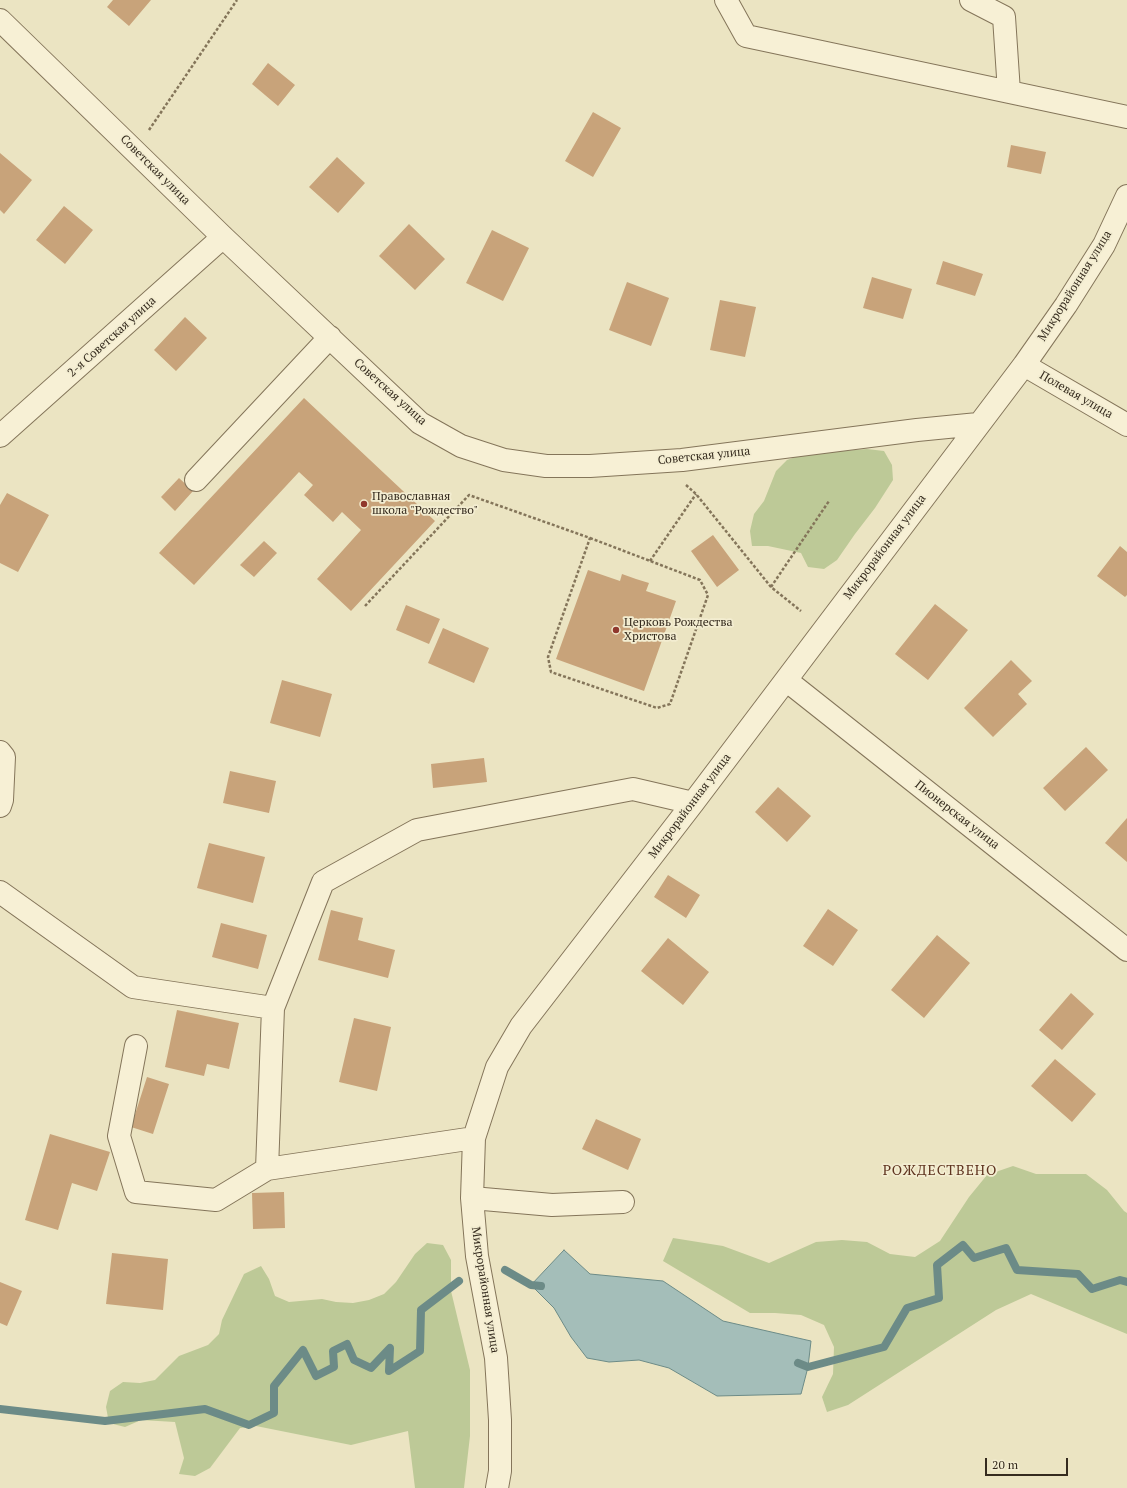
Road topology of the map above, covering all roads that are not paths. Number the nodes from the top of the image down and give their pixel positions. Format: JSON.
{"nodes":[{"id":1,"x":726,"y":0,"type":"edge"},
{"id":2,"x":970,"y":0,"type":"edge"},
{"id":3,"x":0,"y":20,"type":"edge"},
{"id":4,"x":1009,"y":92,"type":"junction"},
{"id":5,"x":1127,"y":117,"type":"edge"},
{"id":6,"x":1127,"y":196,"type":"edge"},
{"id":7,"x":223,"y":237,"type":"junction"},
{"id":8,"x":330,"y":337,"type":"junction"},
{"id":9,"x":1024,"y":365,"type":"junction"},
{"id":10,"x":978,"y":424,"type":"junction"},
{"id":11,"x":1127,"y":425,"type":"edge"},
{"id":12,"x":0,"y":436,"type":"edge"},
{"id":13,"x":196,"y":480,"type":"dead end"},
{"id":14,"x":786,"y":680,"type":"junction"},
{"id":15,"x":0,"y":752,"type":"edge"},
{"id":16,"x":693,"y":803,"type":"junction"},
{"id":17,"x":0,"y":806,"type":"edge"},
{"id":18,"x":0,"y":892,"type":"edge"},
{"id":19,"x":1127,"y":950,"type":"edge"},
{"id":20,"x":273,"y":1008,"type":"junction"},
{"id":21,"x":136,"y":1046,"type":"dead end"},
{"id":22,"x":474,"y":1138,"type":"junction"},
{"id":23,"x":267,"y":1169,"type":"junction"},
{"id":24,"x":472,"y":1198,"type":"junction"},
{"id":25,"x":623,"y":1202,"type":"dead end"},
{"id":26,"x":497,"y":1488,"type":"edge"}],
"edges":[{"from":1,"to":4,"type":"street"},
{"from":2,"to":4,"type":"street"},
{"from":3,"to":7,"type":"street","name":"Советская улица"},
{"from":4,"to":5,"type":"street"},
{"from":6,"to":9,"type":"street","name":"Микрорайонная улица"},
{"from":7,"to":8,"type":"street","name":"Советская улица"},
{"from":7,"to":12,"type":"street","name":"2-я Советская улица"},
{"from":8,"to":10,"type":"street","name":"Советская улица"},
{"from":8,"to":13,"type":"street"},
{"from":9,"to":10,"type":"street","name":"Микрорайонная улица"},
{"from":9,"to":11,"type":"street","name":"Полевая улица"},
{"from":10,"to":14,"type":"street","name":"Микрорайонная улица"},
{"from":14,"to":16,"type":"street","name":"Микрорайонная улица"},
{"from":14,"to":19,"type":"street","name":"Пионерская улица"},
{"from":15,"to":17,"type":"street"},
{"from":16,"to":20,"type":"street"},
{"from":16,"to":22,"type":"street","name":"Микрорайонная улица"},
{"from":18,"to":20,"type":"street"},
{"from":20,"to":23,"type":"street"},
{"from":21,"to":23,"type":"street"},
{"from":22,"to":23,"type":"street"},
{"from":22,"to":24,"type":"street","name":"Микрорайонная улица"},
{"from":24,"to":25,"type":"street"},
{"from":24,"to":26,"type":"street","name":"Микрорайонная улица"}]}
